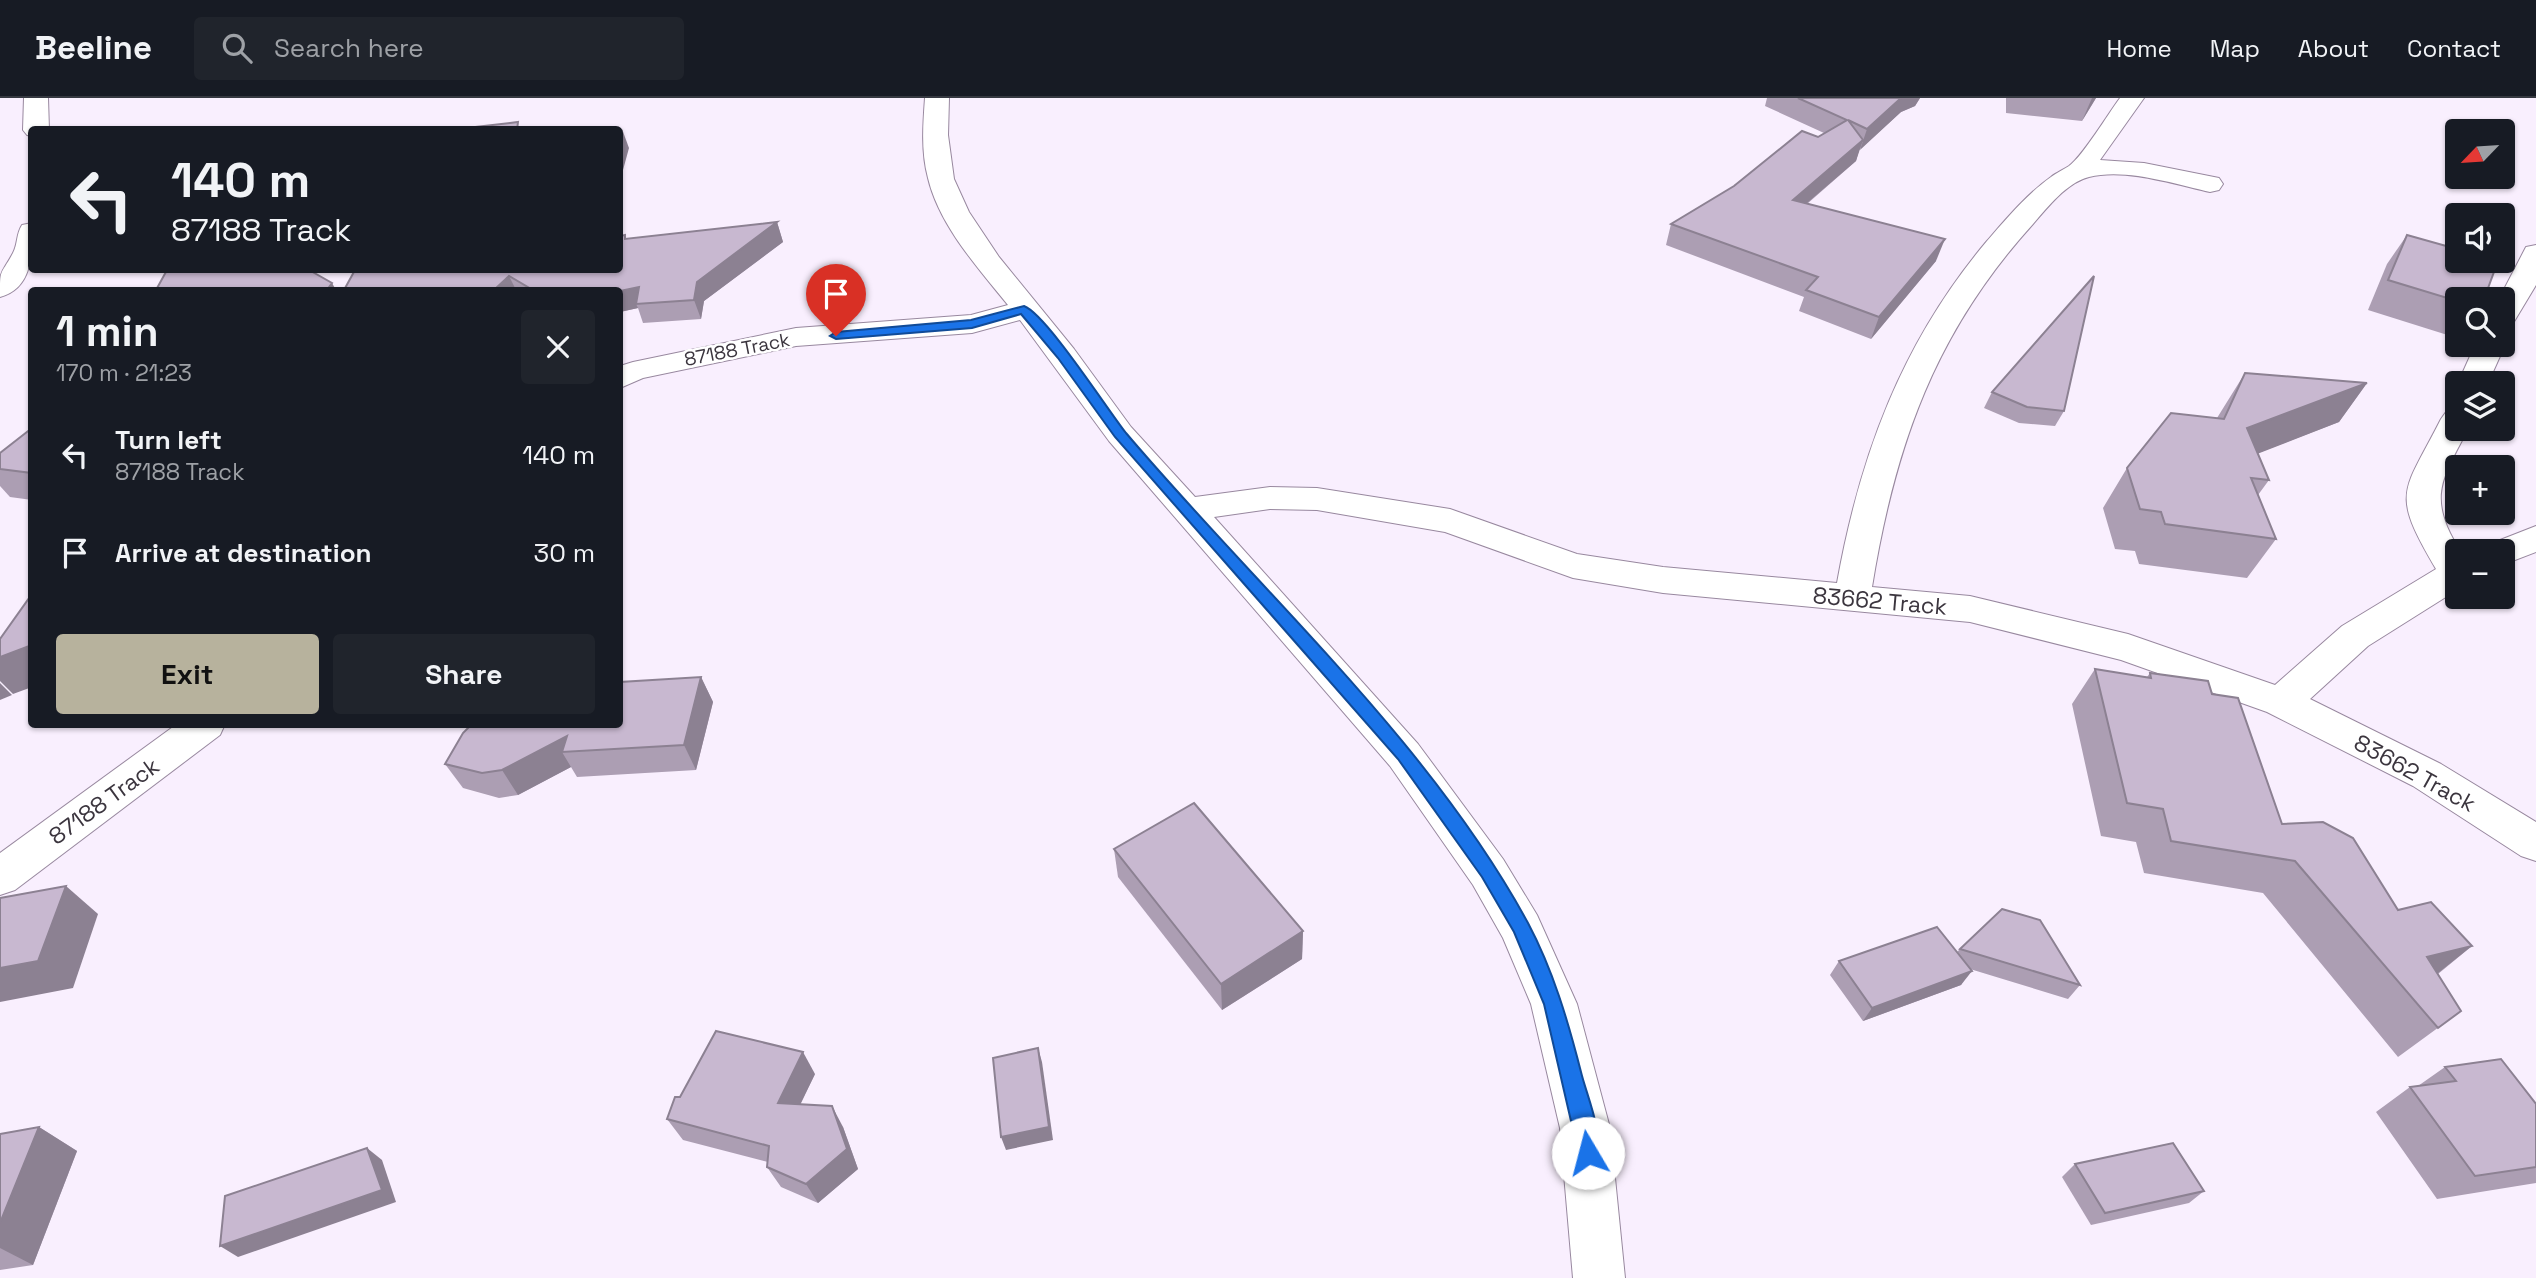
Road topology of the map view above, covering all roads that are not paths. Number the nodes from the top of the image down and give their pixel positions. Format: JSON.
{"nodes":[{"id":1,"x":36,"y":98,"type":"edge"},
{"id":2,"x":937,"y":98,"type":"edge"},
{"id":3,"x":2132,"y":98,"type":"edge"},
{"id":4,"x":36,"y":126,"type":"edge"},
{"id":5,"x":2079,"y":172,"type":"junction"},
{"id":6,"x":2210,"y":184,"type":"dead end"},
{"id":7,"x":28,"y":253,"type":"edge"},
{"id":8,"x":2536,"y":253,"type":"edge"},
{"id":9,"x":0,"y":288,"type":"edge"},
{"id":10,"x":2515,"y":297,"type":"edge"},
{"id":11,"x":1024,"y":310,"type":"junction"},
{"id":12,"x":623,"y":377,"type":"edge"},
{"id":13,"x":2446,"y":441,"type":"edge"},
{"id":14,"x":1186,"y":510,"type":"junction"},
{"id":15,"x":2536,"y":538,"type":"edge"},
{"id":16,"x":2515,"y":547,"type":"edge"},
{"id":17,"x":2445,"y":554,"type":"edge"},
{"id":18,"x":2445,"y":580,"type":"edge"},
{"id":19,"x":1852,"y":598,"type":"junction"},
{"id":20,"x":2281,"y":702,"type":"junction"},
{"id":21,"x":201,"y":728,"type":"edge"},
{"id":22,"x":2536,"y":844,"type":"edge"},
{"id":23,"x":0,"y":877,"type":"edge"},
{"id":24,"x":1600,"y":1278,"type":"edge"}],
"edges":[{"from":1,"to":4,"type":"street"},
{"from":2,"to":11,"type":"street"},
{"from":3,"to":5,"type":"street"},
{"from":5,"to":6,"type":"street"},
{"from":5,"to":19,"type":"street"},
{"from":7,"to":9,"type":"street"},
{"from":8,"to":10,"type":"street"},
{"from":11,"to":12,"type":"street","name":"87188 Track"},
{"from":11,"to":14,"type":"street"},
{"from":13,"to":17,"type":"street"},
{"from":14,"to":19,"type":"street","name":"83662 Track"},
{"from":14,"to":24,"type":"street"},
{"from":15,"to":16,"type":"street"},
{"from":18,"to":20,"type":"street"},
{"from":19,"to":20,"type":"street","name":"83662 Track"},
{"from":20,"to":22,"type":"street","name":"83662 Track"},
{"from":21,"to":23,"type":"street","name":"87188 Track"}]}
